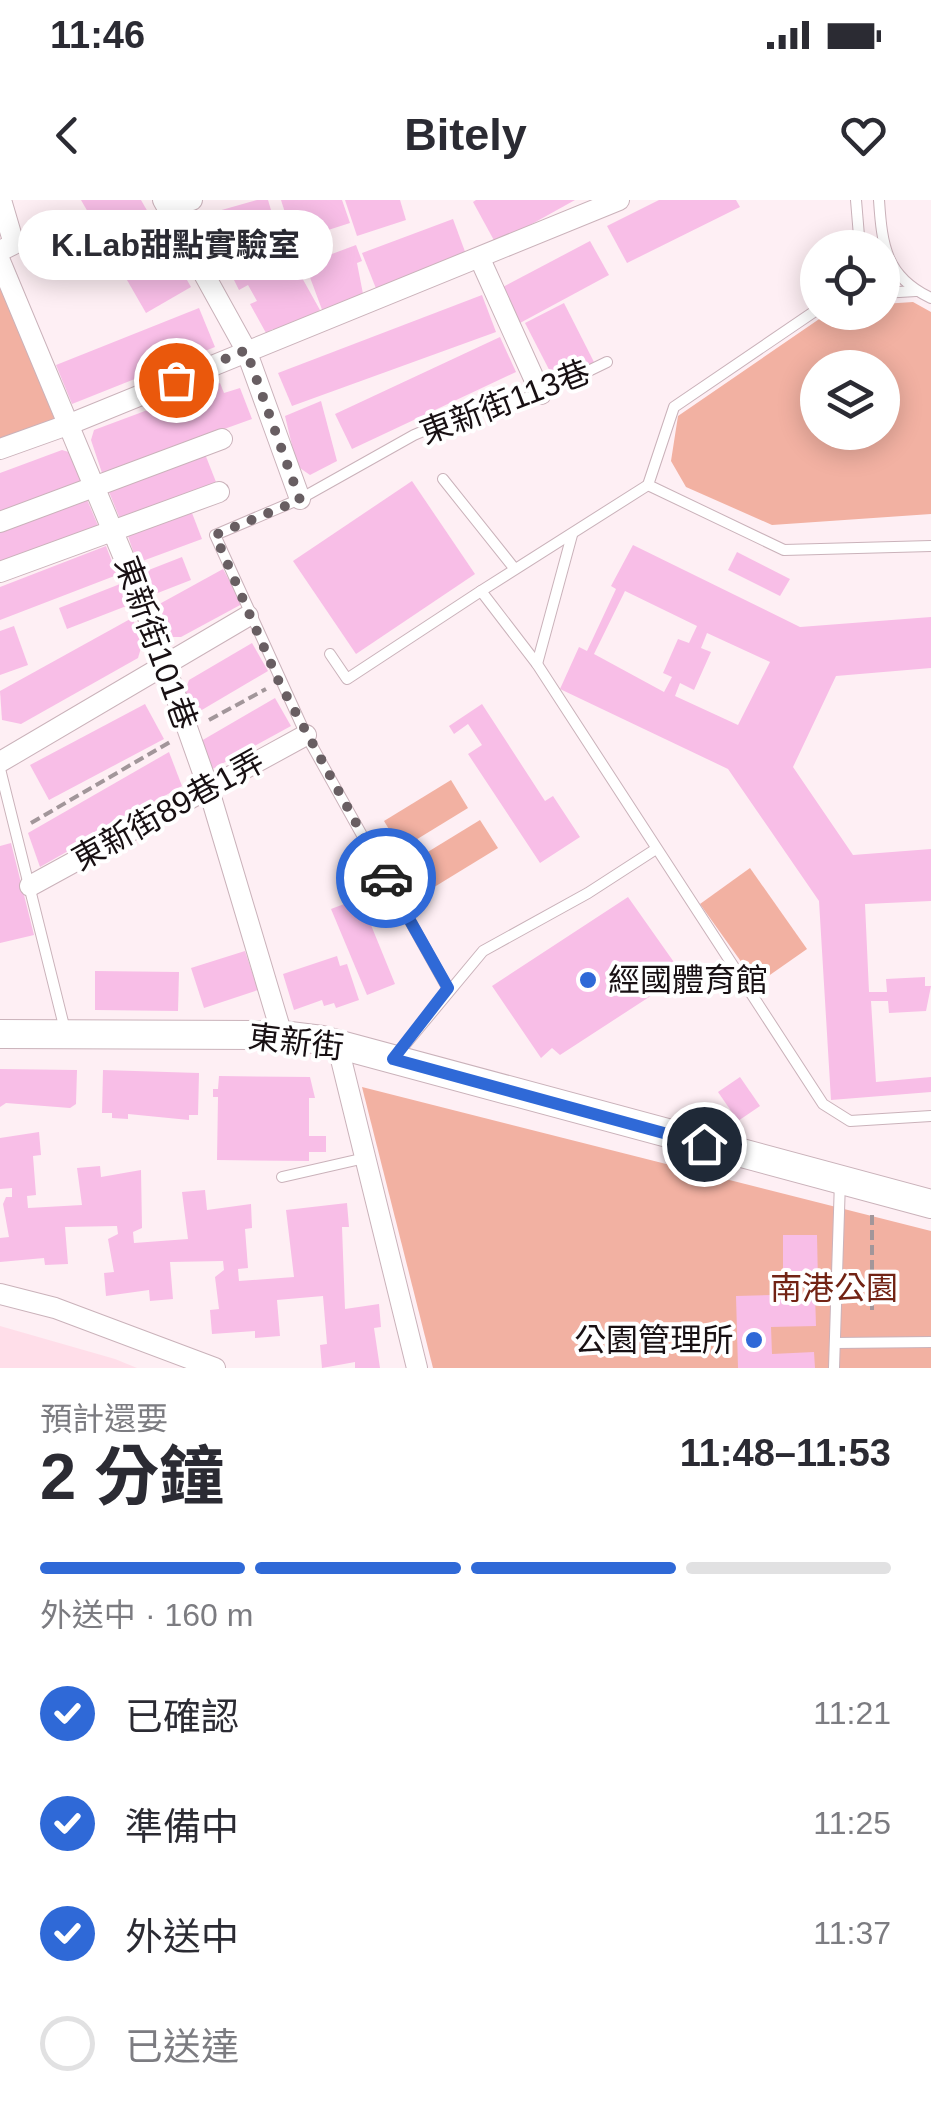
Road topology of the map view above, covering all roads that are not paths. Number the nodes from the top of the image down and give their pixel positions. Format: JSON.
{"nodes":[{"id":1,"x":0,"y":200,"type":"edge"},
{"id":2,"x":192,"y":200,"type":"edge"},
{"id":3,"x":619,"y":200,"type":"edge"},
{"id":4,"x":856,"y":200,"type":"edge"},
{"id":5,"x":879,"y":200,"type":"edge"},
{"id":6,"x":166,"y":204,"type":"edge"},
{"id":7,"x":858,"y":230,"type":"edge"},
{"id":8,"x":0,"y":251,"type":"edge"},
{"id":9,"x":480,"y":259,"type":"junction"},
{"id":10,"x":0,"y":261,"type":"edge"},
{"id":11,"x":900,"y":291,"type":"edge"},
{"id":12,"x":916,"y":291,"type":"junction"},
{"id":13,"x":931,"y":298,"type":"edge"},
{"id":14,"x":800,"y":322,"type":"edge"},
{"id":15,"x":246,"y":350,"type":"junction"},
{"id":16,"x":607,"y":362,"type":"dead end"},
{"id":17,"x":541,"y":394,"type":"junction"},
{"id":18,"x":70,"y":424,"type":"junction"},
{"id":19,"x":222,"y":439,"type":"dead end"},
{"id":20,"x":0,"y":449,"type":"edge"},
{"id":21,"x":443,"y":479,"type":"dead end"},
{"id":22,"x":96,"y":485,"type":"junction"},
{"id":23,"x":648,"y":485,"type":"junction"},
{"id":24,"x":219,"y":492,"type":"dead end"},
{"id":25,"x":300,"y":500,"type":"junction"},
{"id":26,"x":0,"y":522,"type":"edge"},
{"id":27,"x":114,"y":529,"type":"junction"},
{"id":28,"x":572,"y":535,"type":"junction"},
{"id":29,"x":931,"y":546,"type":"edge"},
{"id":30,"x":514,"y":568,"type":"junction"},
{"id":31,"x":0,"y":572,"type":"edge"},
{"id":32,"x":482,"y":590,"type":"junction"},
{"id":33,"x":248,"y":616,"type":"junction"},
{"id":34,"x":330,"y":654,"type":"dead end"},
{"id":35,"x":164,"y":662,"type":"junction"},
{"id":36,"x":537,"y":664,"type":"junction"},
{"id":37,"x":306,"y":735,"type":"junction"},
{"id":38,"x":0,"y":766,"type":"edge"},
{"id":39,"x":208,"y":787,"type":"junction"},
{"id":40,"x":656,"y":849,"type":"junction"},
{"id":41,"x":30,"y":886,"type":"junction"},
{"id":42,"x":448,"y":988,"type":"junction"},
{"id":43,"x":0,"y":1034,"type":"edge"},
{"id":44,"x":66,"y":1034,"type":"junction"},
{"id":45,"x":282,"y":1035,"type":"junction"},
{"id":46,"x":337,"y":1044,"type":"junction"},
{"id":47,"x":393,"y":1059,"type":"junction"},
{"id":48,"x":931,"y":1116,"type":"edge"},
{"id":49,"x":365,"y":1158,"type":"junction"},
{"id":50,"x":282,"y":1178,"type":"dead end"},
{"id":51,"x":852,"y":1184,"type":"junction"},
{"id":52,"x":931,"y":1204,"type":"edge"},
{"id":53,"x":0,"y":1294,"type":"edge"},
{"id":54,"x":931,"y":1342,"type":"edge"},
{"id":55,"x":834,"y":1343,"type":"junction"},
{"id":56,"x":215,"y":1368,"type":"edge"},
{"id":57,"x":417,"y":1368,"type":"edge"},
{"id":58,"x":834,"y":1368,"type":"edge"}],
"edges":[{"from":1,"to":8,"type":"street"},
{"from":2,"to":6,"type":"street"},
{"from":3,"to":9,"type":"street"},
{"from":4,"to":7,"type":"lane"},
{"from":5,"to":12,"type":"lane"},
{"from":6,"to":15,"type":"street"},
{"from":9,"to":15,"type":"street"},
{"from":9,"to":17,"type":"street"},
{"from":10,"to":18,"type":"street","name":"東新街101巷"},
{"from":11,"to":12,"type":"lane"},
{"from":12,"to":13,"type":"lane"},
{"from":14,"to":23,"type":"lane"},
{"from":15,"to":18,"type":"street"},
{"from":15,"to":25,"type":"street"},
{"from":16,"to":17,"type":"lane","name":"東新街113巷"},
{"from":17,"to":25,"type":"lane","name":"東新街113巷"},
{"from":18,"to":20,"type":"street"},
{"from":18,"to":22,"type":"street","name":"東新街101巷"},
{"from":19,"to":22,"type":"street"},
{"from":21,"to":30,"type":"lane"},
{"from":22,"to":26,"type":"street"},
{"from":22,"to":27,"type":"street","name":"東新街101巷"},
{"from":23,"to":28,"type":"lane"},
{"from":23,"to":29,"type":"lane"},
{"from":24,"to":27,"type":"street"},
{"from":25,"to":33,"type":"lane","name":"東新街113巷"},
{"from":27,"to":31,"type":"street"},
{"from":27,"to":35,"type":"street","name":"東新街101巷"},
{"from":28,"to":30,"type":"lane"},
{"from":28,"to":36,"type":"lane"},
{"from":30,"to":32,"type":"lane"},
{"from":32,"to":34,"type":"lane"},
{"from":32,"to":36,"type":"lane"},
{"from":33,"to":35,"type":"street"},
{"from":33,"to":37,"type":"lane","name":"東新街113巷"},
{"from":35,"to":38,"type":"street"},
{"from":35,"to":39,"type":"street","name":"東新街101巷"},
{"from":36,"to":40,"type":"lane"},
{"from":37,"to":39,"type":"street","name":"東新街89巷1弄"},
{"from":37,"to":42,"type":"lane","name":"東新街113巷"},
{"from":38,"to":41,"type":"lane"},
{"from":39,"to":41,"type":"street","name":"東新街89巷1弄"},
{"from":39,"to":45,"type":"street","name":"東新街101巷"},
{"from":40,"to":42,"type":"lane"},
{"from":40,"to":48,"type":"lane"},
{"from":41,"to":44,"type":"lane"},
{"from":42,"to":47,"type":"lane"},
{"from":43,"to":44,"type":"street","name":"東新街"},
{"from":44,"to":45,"type":"street","name":"東新街"},
{"from":45,"to":46,"type":"street","name":"東新街"},
{"from":46,"to":47,"type":"street","name":"東新街"},
{"from":46,"to":49,"type":"street"},
{"from":47,"to":51,"type":"street","name":"東新街"},
{"from":49,"to":50,"type":"lane"},
{"from":49,"to":57,"type":"street"},
{"from":51,"to":52,"type":"street","name":"東新街"},
{"from":51,"to":55,"type":"lane"},
{"from":53,"to":56,"type":"street"},
{"from":54,"to":55,"type":"lane"},
{"from":55,"to":58,"type":"lane"}]}
